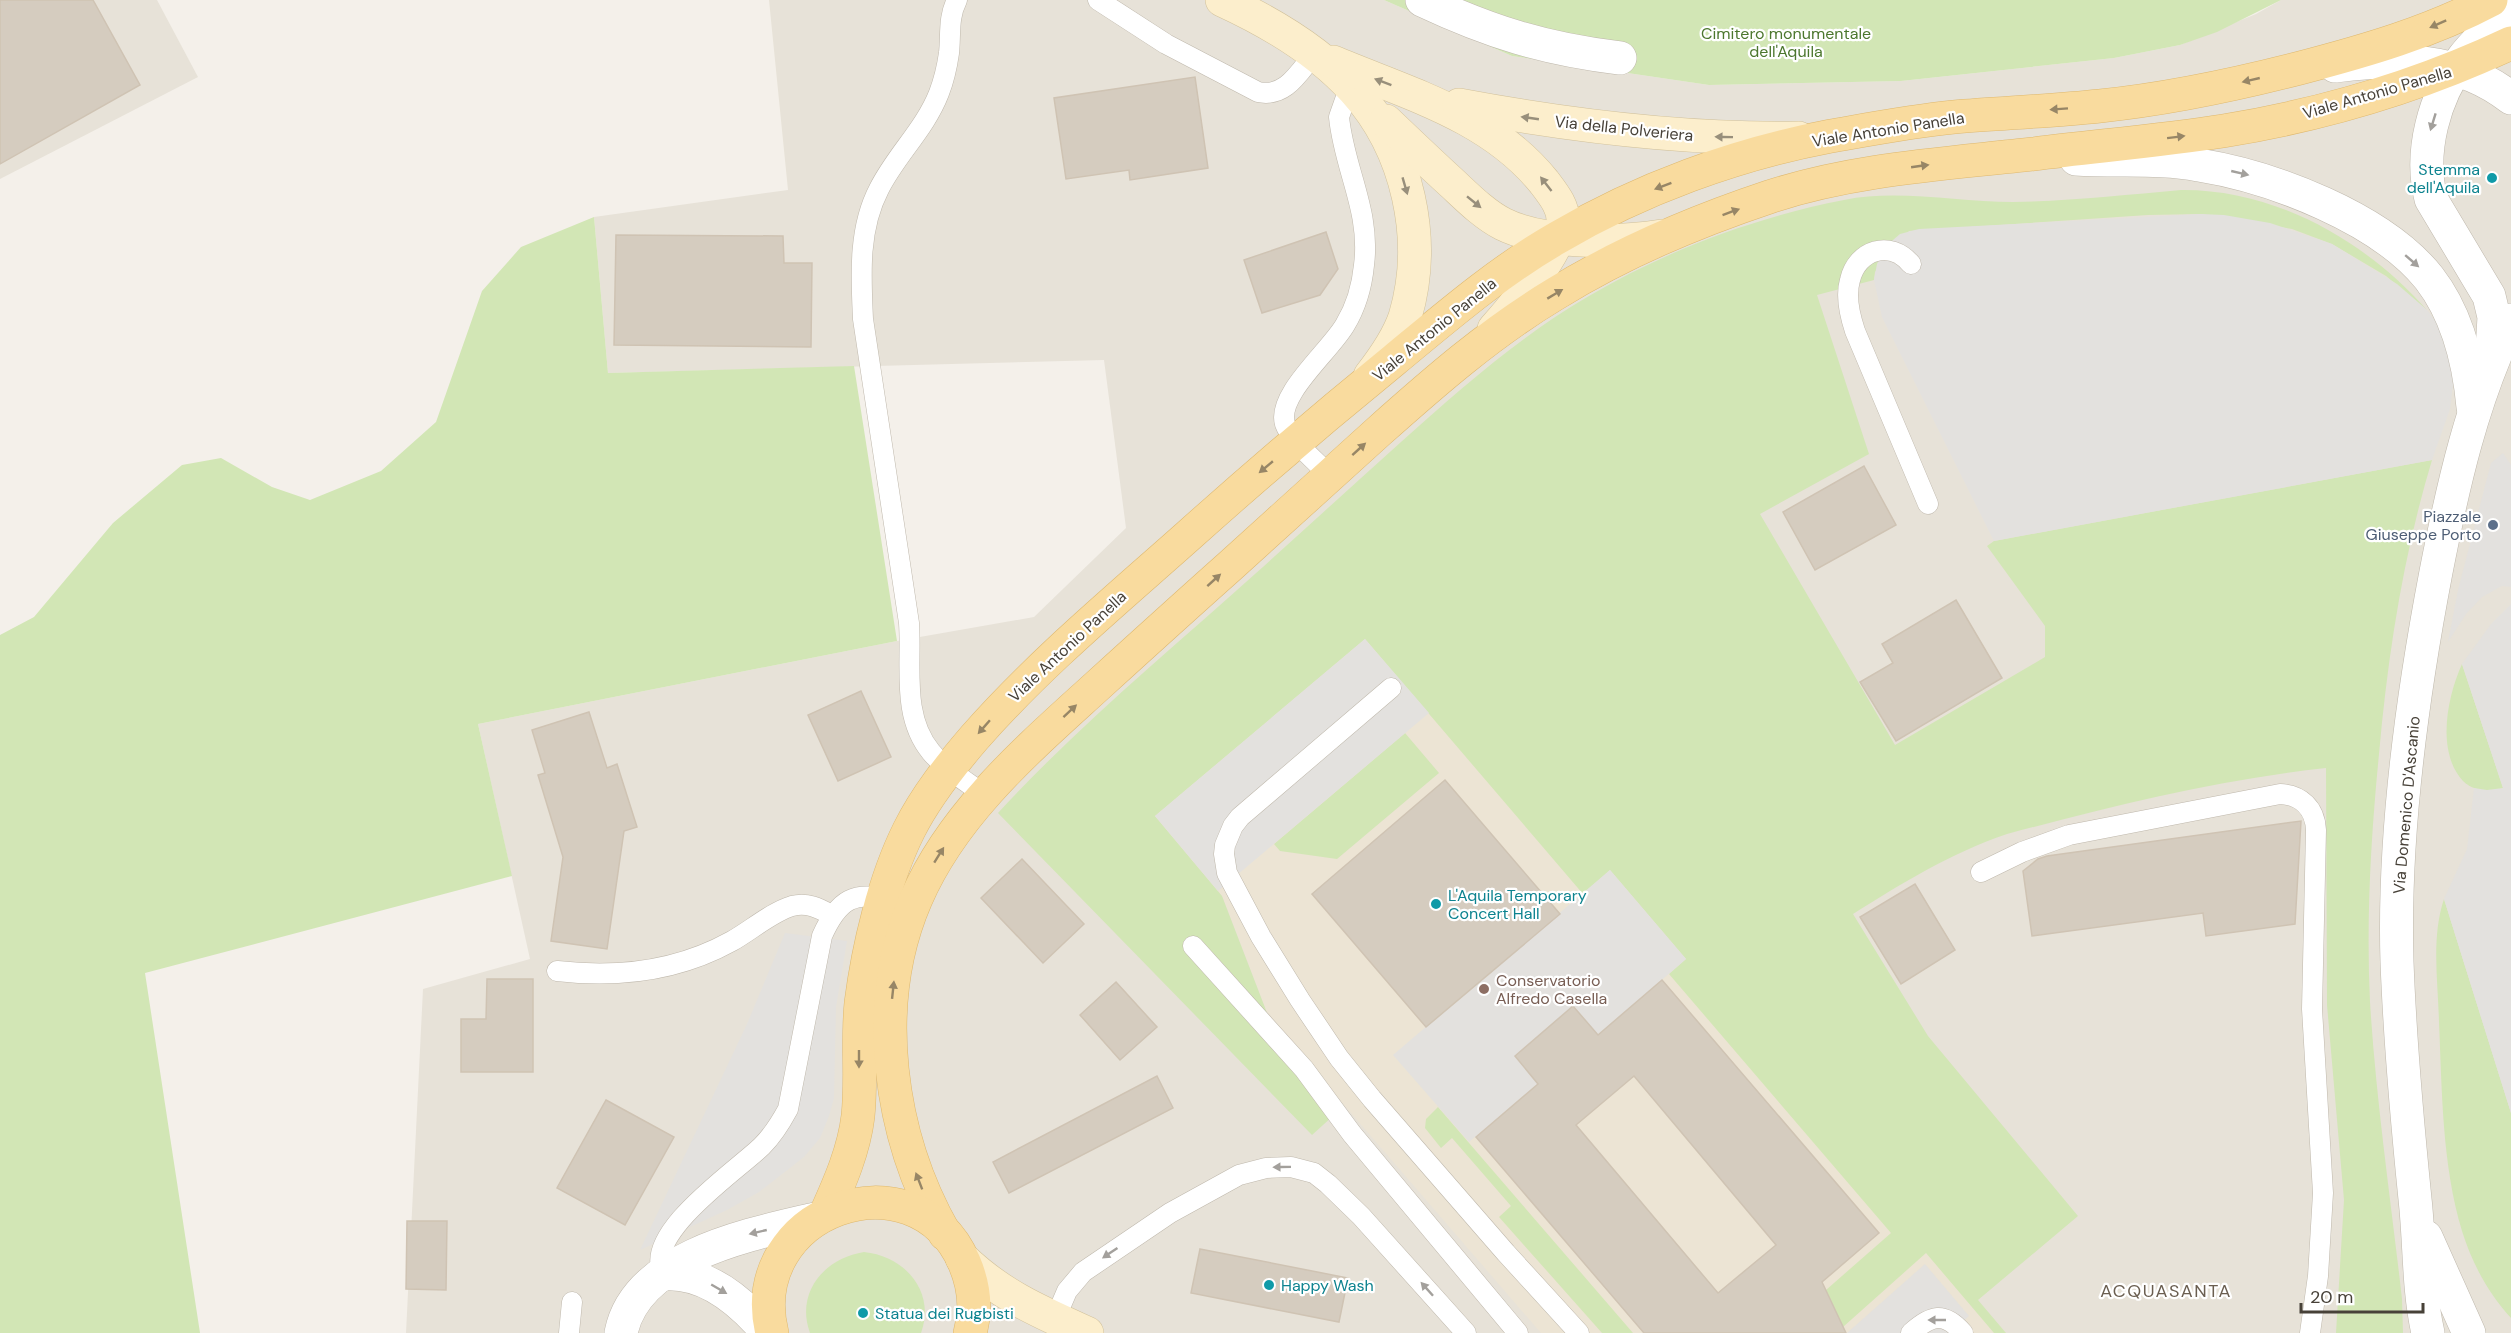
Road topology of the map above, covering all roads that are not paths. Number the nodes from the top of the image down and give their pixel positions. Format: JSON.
{"nodes":[{"id":1,"x":957,"y":0,"type":"edge"},
{"id":2,"x":1098,"y":0,"type":"edge"},
{"id":3,"x":1222,"y":0,"type":"edge"},
{"id":4,"x":2491,"y":0,"type":"edge"},
{"id":5,"x":1441,"y":4,"type":"edge"},
{"id":6,"x":2511,"y":7,"type":"edge"},
{"id":7,"x":2511,"y":43,"type":"edge"},
{"id":8,"x":1315,"y":53,"type":"junction"},
{"id":9,"x":1620,"y":58,"type":"dead end"},
{"id":10,"x":2456,"y":69,"type":"junction"},
{"id":11,"x":2285,"y":72,"type":"junction"},
{"id":12,"x":1355,"y":90,"type":"junction"},
{"id":13,"x":2511,"y":98,"type":"edge"},
{"id":14,"x":1426,"y":99,"type":"junction"},
{"id":15,"x":1824,"y":137,"type":"junction"},
{"id":16,"x":2014,"y":156,"type":"junction"},
{"id":17,"x":1673,"y":234,"type":"junction"},
{"id":18,"x":1558,"y":237,"type":"junction"},
{"id":19,"x":1911,"y":264,"type":"dead end"},
{"id":20,"x":2511,"y":320,"type":"edge"},
{"id":21,"x":1472,"y":351,"type":"junction"},
{"id":22,"x":2489,"y":367,"type":"junction"},
{"id":23,"x":1359,"y":388,"type":"junction"},
{"id":24,"x":2474,"y":412,"type":"junction"},
{"id":25,"x":1297,"y":441,"type":"junction"},
{"id":26,"x":1330,"y":476,"type":"junction"},
{"id":27,"x":1928,"y":504,"type":"dead end"},
{"id":28,"x":1391,"y":688,"type":"dead end"},
{"id":29,"x":949,"y":769,"type":"junction"},
{"id":30,"x":985,"y":795,"type":"junction"},
{"id":31,"x":1981,"y":872,"type":"dead end"},
{"id":32,"x":898,"y":902,"type":"junction"},
{"id":33,"x":831,"y":915,"type":"junction"},
{"id":34,"x":1193,"y":946,"type":"dead end"},
{"id":35,"x":557,"y":971,"type":"dead end"},
{"id":36,"x":2416,"y":1203,"type":"junction"},
{"id":37,"x":821,"y":1216,"type":"junction"},
{"id":38,"x":954,"y":1246,"type":"junction"},
{"id":39,"x":664,"y":1274,"type":"junction"},
{"id":40,"x":2447,"y":1284,"type":"junction"},
{"id":41,"x":572,"y":1302,"type":"dead end"},
{"id":42,"x":1055,"y":1318,"type":"junction"},
{"id":43,"x":2425,"y":1324,"type":"edge"},
{"id":44,"x":569,"y":1333,"type":"edge"},
{"id":45,"x":621,"y":1333,"type":"edge"},
{"id":46,"x":770,"y":1333,"type":"edge"},
{"id":47,"x":970,"y":1333,"type":"edge"},
{"id":48,"x":1087,"y":1333,"type":"edge"},
{"id":49,"x":1466,"y":1333,"type":"edge"},
{"id":50,"x":1518,"y":1333,"type":"edge"},
{"id":51,"x":1580,"y":1333,"type":"edge"},
{"id":52,"x":1911,"y":1333,"type":"edge"},
{"id":53,"x":1963,"y":1333,"type":"edge"},
{"id":54,"x":2310,"y":1333,"type":"edge"},
{"id":55,"x":2469,"y":1333,"type":"edge"},
{"id":56,"x":2488,"y":1333,"type":"edge"}],
"edges":[{"from":1,"to":29,"type":"lane"},
{"from":2,"to":8,"type":"lane"},
{"from":3,"to":8,"type":"main road","name":"Via della Polveriera"},
{"from":4,"to":11,"type":"main road","name":"Viale Antonio Panella","one_way":true},
{"from":5,"to":9,"type":"street"},
{"from":6,"to":10,"type":"street","name":"Via Domenico D'Ascanio"},
{"from":7,"to":10,"type":"main road","name":"Viale Antonio Panella"},
{"from":8,"to":12,"type":"main road","name":"Via della Polveriera"},
{"from":14,"to":8,"type":"main road","name":"Via della Polveriera","one_way":true},
{"from":10,"to":11,"type":"street"},
{"from":10,"to":13,"type":"street"},
{"from":16,"to":10,"type":"main road","name":"Viale Antonio Panella","one_way":true},
{"from":10,"to":22,"type":"street","name":"Via Domenico D'Ascanio","one_way":true},
{"from":11,"to":15,"type":"main road","name":"Viale Antonio Panella","one_way":true},
{"from":12,"to":18,"type":"main road","name":"Via della Polveriera","one_way":true},
{"from":12,"to":23,"type":"main road","name":"Via della Polveriera","one_way":true},
{"from":12,"to":25,"type":"lane"},
{"from":15,"to":14,"type":"main road","name":"Via della Polveriera","one_way":true},
{"from":18,"to":14,"type":"main road","name":"Via della Polveriera","one_way":true},
{"from":15,"to":18,"type":"main road","name":"Viale Antonio Panella","one_way":true},
{"from":17,"to":16,"type":"main road","name":"Viale Antonio Panella","one_way":true},
{"from":16,"to":24,"type":"street","name":"Via Domenico D'Ascanio","one_way":true},
{"from":17,"to":18,"type":"main road","name":"Via della Polveriera"},
{"from":21,"to":17,"type":"main road","name":"Viale Antonio Panella","one_way":true},
{"from":18,"to":21,"type":"main road","name":"Via della Polveriera"},
{"from":18,"to":23,"type":"main road","name":"Viale Antonio Panella"},
{"from":19,"to":27,"type":"lane"},
{"from":20,"to":22,"type":"street","name":"Via Domenico D'Ascanio"},
{"from":26,"to":21,"type":"main road","name":"Viale Antonio Panella","one_way":true},
{"from":22,"to":24,"type":"street","name":"Via Domenico D'Ascanio"},
{"from":23,"to":25,"type":"main road","name":"Viale Antonio Panella"},
{"from":24,"to":36,"type":"street","name":"Via Domenico D'Ascanio"},
{"from":25,"to":26,"type":"lane"},
{"from":25,"to":29,"type":"main road","name":"Viale Antonio Panella","one_way":true},
{"from":30,"to":26,"type":"main road","name":"Viale Antonio Panella","one_way":true},
{"from":28,"to":51,"type":"lane"},
{"from":29,"to":30,"type":"lane"},
{"from":29,"to":32,"type":"main road","name":"Viale Antonio Panella"},
{"from":32,"to":30,"type":"main road","name":"Viale Antonio Panella","one_way":true},
{"from":31,"to":54,"type":"lane"},
{"from":32,"to":33,"type":"lane"},
{"from":32,"to":37,"type":"main road","name":"Viale Antonio Panella","one_way":true},
{"from":38,"to":32,"type":"main road","name":"Viale Antonio Panella","one_way":true},
{"from":33,"to":35,"type":"lane"},
{"from":33,"to":39,"type":"lane"},
{"from":34,"to":50,"type":"lane"},
{"from":36,"to":40,"type":"street","name":"Via Domenico D'Ascanio"},
{"from":36,"to":43,"type":"street","name":"Via Domenico D'Ascanio"},
{"from":37,"to":38,"type":"main road"},
{"from":37,"to":39,"type":"street","one_way":true},
{"from":37,"to":46,"type":"main road"},
{"from":38,"to":42,"type":"main road"},
{"from":38,"to":47,"type":"main road","name":"Viale Antonio Panella"},
{"from":39,"to":45,"type":"street"},
{"from":39,"to":46,"type":"street","one_way":true},
{"from":40,"to":55,"type":"street","name":"Via Domenico D'Ascanio"},
{"from":40,"to":56,"type":"street","name":"Via Domenico D'Ascanio"},
{"from":41,"to":44,"type":"lane"},
{"from":42,"to":48,"type":"main road"},
{"from":49,"to":42,"type":"lane","one_way":true},
{"from":53,"to":52,"type":"lane","one_way":true}]}
